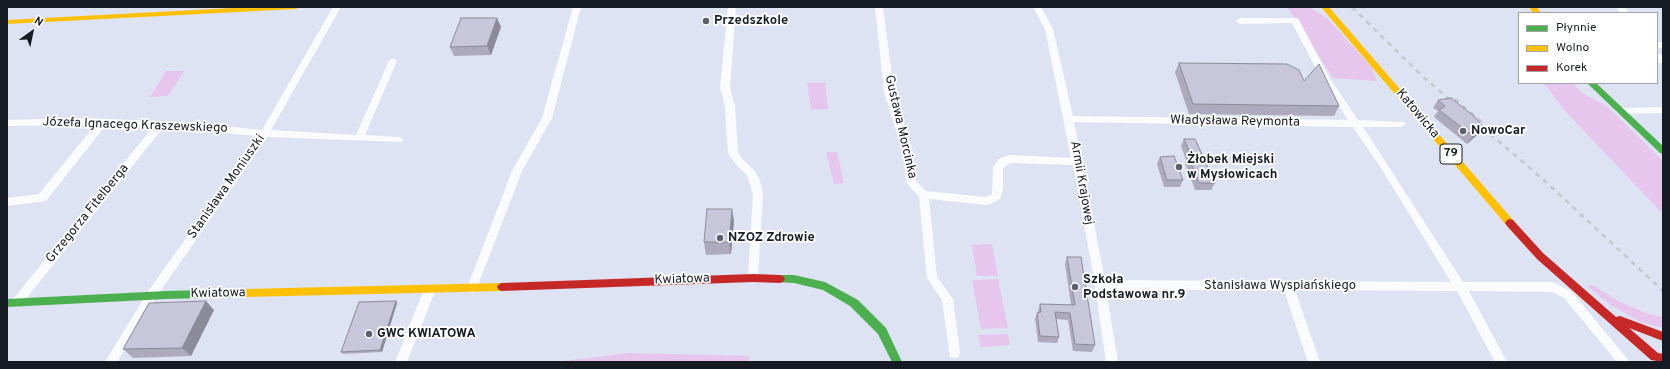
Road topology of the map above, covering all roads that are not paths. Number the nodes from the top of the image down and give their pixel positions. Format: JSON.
{"nodes":[{"id":1,"x":296,"y":7,"type":"edge"},
{"id":2,"x":337,"y":7,"type":"edge"},
{"id":3,"x":577,"y":7,"type":"edge"},
{"id":4,"x":732,"y":7,"type":"edge"},
{"id":5,"x":879,"y":7,"type":"edge"},
{"id":6,"x":1037,"y":7,"type":"edge"},
{"id":7,"x":1317,"y":7,"type":"edge"},
{"id":8,"x":1325,"y":7,"type":"edge"},
{"id":9,"x":1332,"y":15,"type":"junction"},
{"id":10,"x":1240,"y":21,"type":"dead end"},
{"id":11,"x":7,"y":22,"type":"edge"},
{"id":12,"x":392,"y":60,"type":"dead end"},
{"id":13,"x":1592,"y":84,"type":"edge"},
{"id":14,"x":1663,"y":110,"type":"edge"},
{"id":15,"x":1620,"y":111,"type":"junction"},
{"id":16,"x":1069,"y":119,"type":"junction"},
{"id":17,"x":103,"y":122,"type":"junction"},
{"id":18,"x":7,"y":123,"type":"edge"},
{"id":19,"x":160,"y":124,"type":"junction"},
{"id":20,"x":1357,"y":124,"type":"junction"},
{"id":21,"x":1401,"y":124,"type":"dead end"},
{"id":22,"x":265,"y":133,"type":"junction"},
{"id":23,"x":359,"y":138,"type":"junction"},
{"id":24,"x":399,"y":140,"type":"dead end"},
{"id":25,"x":1663,"y":151,"type":"edge"},
{"id":26,"x":1078,"y":162,"type":"junction"},
{"id":27,"x":924,"y":195,"type":"junction"},
{"id":28,"x":7,"y":202,"type":"edge"},
{"id":29,"x":1540,"y":256,"type":"junction"},
{"id":30,"x":753,"y":278,"type":"junction"},
{"id":31,"x":1100,"y":285,"type":"junction"},
{"id":32,"x":1288,"y":286,"type":"junction"},
{"id":33,"x":1460,"y":287,"type":"junction"},
{"id":34,"x":1553,"y":287,"type":"junction"},
{"id":35,"x":472,"y":288,"type":"junction"},
{"id":36,"x":430,"y":289,"type":"junction"},
{"id":37,"x":151,"y":296,"type":"junction"},
{"id":38,"x":12,"y":303,"type":"edge"},
{"id":39,"x":1602,"y":312,"type":"junction"},
{"id":40,"x":1663,"y":337,"type":"edge"},
{"id":41,"x":1663,"y":350,"type":"edge"},
{"id":42,"x":954,"y":353,"type":"dead end"},
{"id":43,"x":1659,"y":359,"type":"edge"},
{"id":44,"x":111,"y":362,"type":"edge"},
{"id":45,"x":401,"y":362,"type":"edge"},
{"id":46,"x":897,"y":362,"type":"edge"},
{"id":47,"x":1112,"y":362,"type":"edge"},
{"id":48,"x":1314,"y":362,"type":"edge"},
{"id":49,"x":1501,"y":362,"type":"edge"},
{"id":50,"x":1624,"y":362,"type":"edge"}],
"edges":[{"from":1,"to":11,"type":"street"},
{"from":2,"to":22,"type":"street","name":"Stanisława Moniuszki"},
{"from":3,"to":35,"type":"street"},
{"from":4,"to":30,"type":"street"},
{"from":5,"to":27,"type":"street","name":"Gustawa Morcinka"},
{"from":6,"to":16,"type":"street","name":"Armii Krajowej"},
{"from":7,"to":9,"type":"street"},
{"from":8,"to":9,"type":"street","name":"Katowicka","number":"79"},
{"from":9,"to":29,"type":"street","name":"Katowicka","number":"79"},
{"from":10,"to":20,"type":"street"},
{"from":12,"to":23,"type":"street"},
{"from":13,"to":15,"type":"street"},
{"from":14,"to":15,"type":"street"},
{"from":15,"to":25,"type":"street"},
{"from":16,"to":20,"type":"street","name":"Władysława Reymonta"},
{"from":16,"to":26,"type":"street","name":"Armii Krajowej"},
{"from":17,"to":18,"type":"street","name":"Józefa Ignacego Kraszewskiego"},
{"from":17,"to":19,"type":"street","name":"Józefa Ignacego Kraszewskiego"},
{"from":17,"to":28,"type":"street"},
{"from":19,"to":22,"type":"street","name":"Józefa Ignacego Kraszewskiego"},
{"from":19,"to":38,"type":"street","name":"Grzegorza Fitelberga"},
{"from":20,"to":21,"type":"street","name":"Władysława Reymonta"},
{"from":20,"to":33,"type":"street"},
{"from":22,"to":23,"type":"street","name":"Józefa Ignacego Kraszewskiego"},
{"from":22,"to":37,"type":"street","name":"Stanisława Moniuszki"},
{"from":23,"to":24,"type":"street","name":"Józefa Ignacego Kraszewskiego"},
{"from":26,"to":27,"type":"street","name":"Gustawa Morcinka"},
{"from":26,"to":31,"type":"street","name":"Armii Krajowej"},
{"from":27,"to":42,"type":"street","name":"Gustawa Morcinka"},
{"from":29,"to":34,"type":"street","name":"Katowicka"},
{"from":29,"to":39,"type":"street","name":"Katowicka","number":"79"},
{"from":30,"to":35,"type":"street","name":"Kwiatowa"},
{"from":30,"to":46,"type":"street","name":"Kwiatowa"},
{"from":31,"to":32,"type":"street","name":"Stanisława Wyspiańskiego"},
{"from":31,"to":47,"type":"street","name":"Armii Krajowej"},
{"from":32,"to":33,"type":"street","name":"Stanisława Wyspiańskiego"},
{"from":32,"to":48,"type":"street"},
{"from":33,"to":34,"type":"street","name":"Stanisława Wyspiańskiego"},
{"from":33,"to":49,"type":"street"},
{"from":34,"to":50,"type":"street"},
{"from":35,"to":36,"type":"street","name":"Kwiatowa"},
{"from":36,"to":37,"type":"street","name":"Kwiatowa"},
{"from":36,"to":45,"type":"street"},
{"from":37,"to":38,"type":"street","name":"Kwiatowa"},
{"from":37,"to":44,"type":"street","name":"Stanisława Moniuszki"},
{"from":39,"to":40,"type":"street","number":"79"},
{"from":39,"to":43,"type":"street","name":"Katowicka","number":"79"},
{"from":41,"to":43,"type":"street"}]}
